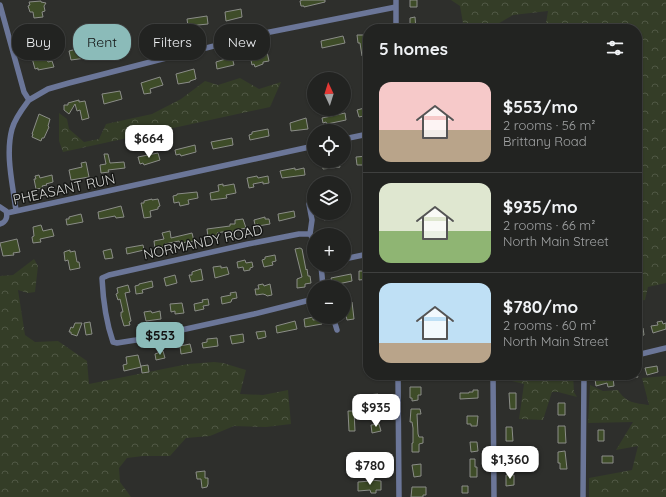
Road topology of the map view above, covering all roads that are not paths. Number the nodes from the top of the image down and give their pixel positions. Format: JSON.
{"nodes":[{"id":1,"x":396,"y":0,"type":"edge"},
{"id":2,"x":0,"y":5,"type":"edge"},
{"id":3,"x":396,"y":7,"type":"junction"},
{"id":4,"x":396,"y":24,"type":"edge"},
{"id":5,"x":29,"y":100,"type":"junction"},
{"id":6,"x":363,"y":135,"type":"edge"},
{"id":7,"x":351,"y":138,"type":"edge"},
{"id":8,"x":307,"y":148,"type":"edge"},
{"id":9,"x":0,"y":207,"type":"edge"},
{"id":10,"x":16,"y":211,"type":"junction"},
{"id":11,"x":7,"y":213,"type":"junction"},
{"id":12,"x":0,"y":224,"type":"edge"},
{"id":13,"x":307,"y":234,"type":"edge"},
{"id":14,"x":363,"y":255,"type":"edge"},
{"id":15,"x":351,"y":258,"type":"edge"},
{"id":16,"x":307,"y":301,"type":"edge"},
{"id":17,"x":335,"y":324,"type":"edge"},
{"id":18,"x":337,"y":330,"type":"dead end"},
{"id":19,"x":666,"y":348,"type":"edge"},
{"id":20,"x":642,"y":354,"type":"edge"},
{"id":21,"x":398,"y":380,"type":"edge"},
{"id":22,"x":493,"y":380,"type":"edge"},
{"id":23,"x":584,"y":380,"type":"edge"},
{"id":24,"x":399,"y":497,"type":"edge"},
{"id":25,"x":494,"y":497,"type":"edge"},
{"id":26,"x":583,"y":497,"type":"edge"}],
"edges":[{"from":1,"to":3,"type":"street"},
{"from":2,"to":5,"type":"street"},
{"from":3,"to":4,"type":"street"},
{"from":3,"to":5,"type":"street"},
{"from":5,"to":10,"type":"street"},
{"from":6,"to":7,"type":"street"},
{"from":8,"to":10,"type":"street","name":"PHEASANT RUN"},
{"from":9,"to":11,"type":"street","name":"PHEASANT RUN"},
{"from":10,"to":11,"type":"street","name":"PHEASANT RUN"},
{"from":11,"to":12,"type":"street","name":"PHEASANT RUN"},
{"from":13,"to":16,"type":"street","name":"NORMANDY ROAD"},
{"from":14,"to":15,"type":"street"},
{"from":17,"to":18,"type":"street"},
{"from":19,"to":20,"type":"street"},
{"from":21,"to":24,"type":"street"},
{"from":22,"to":25,"type":"street"},
{"from":23,"to":26,"type":"street"}]}
